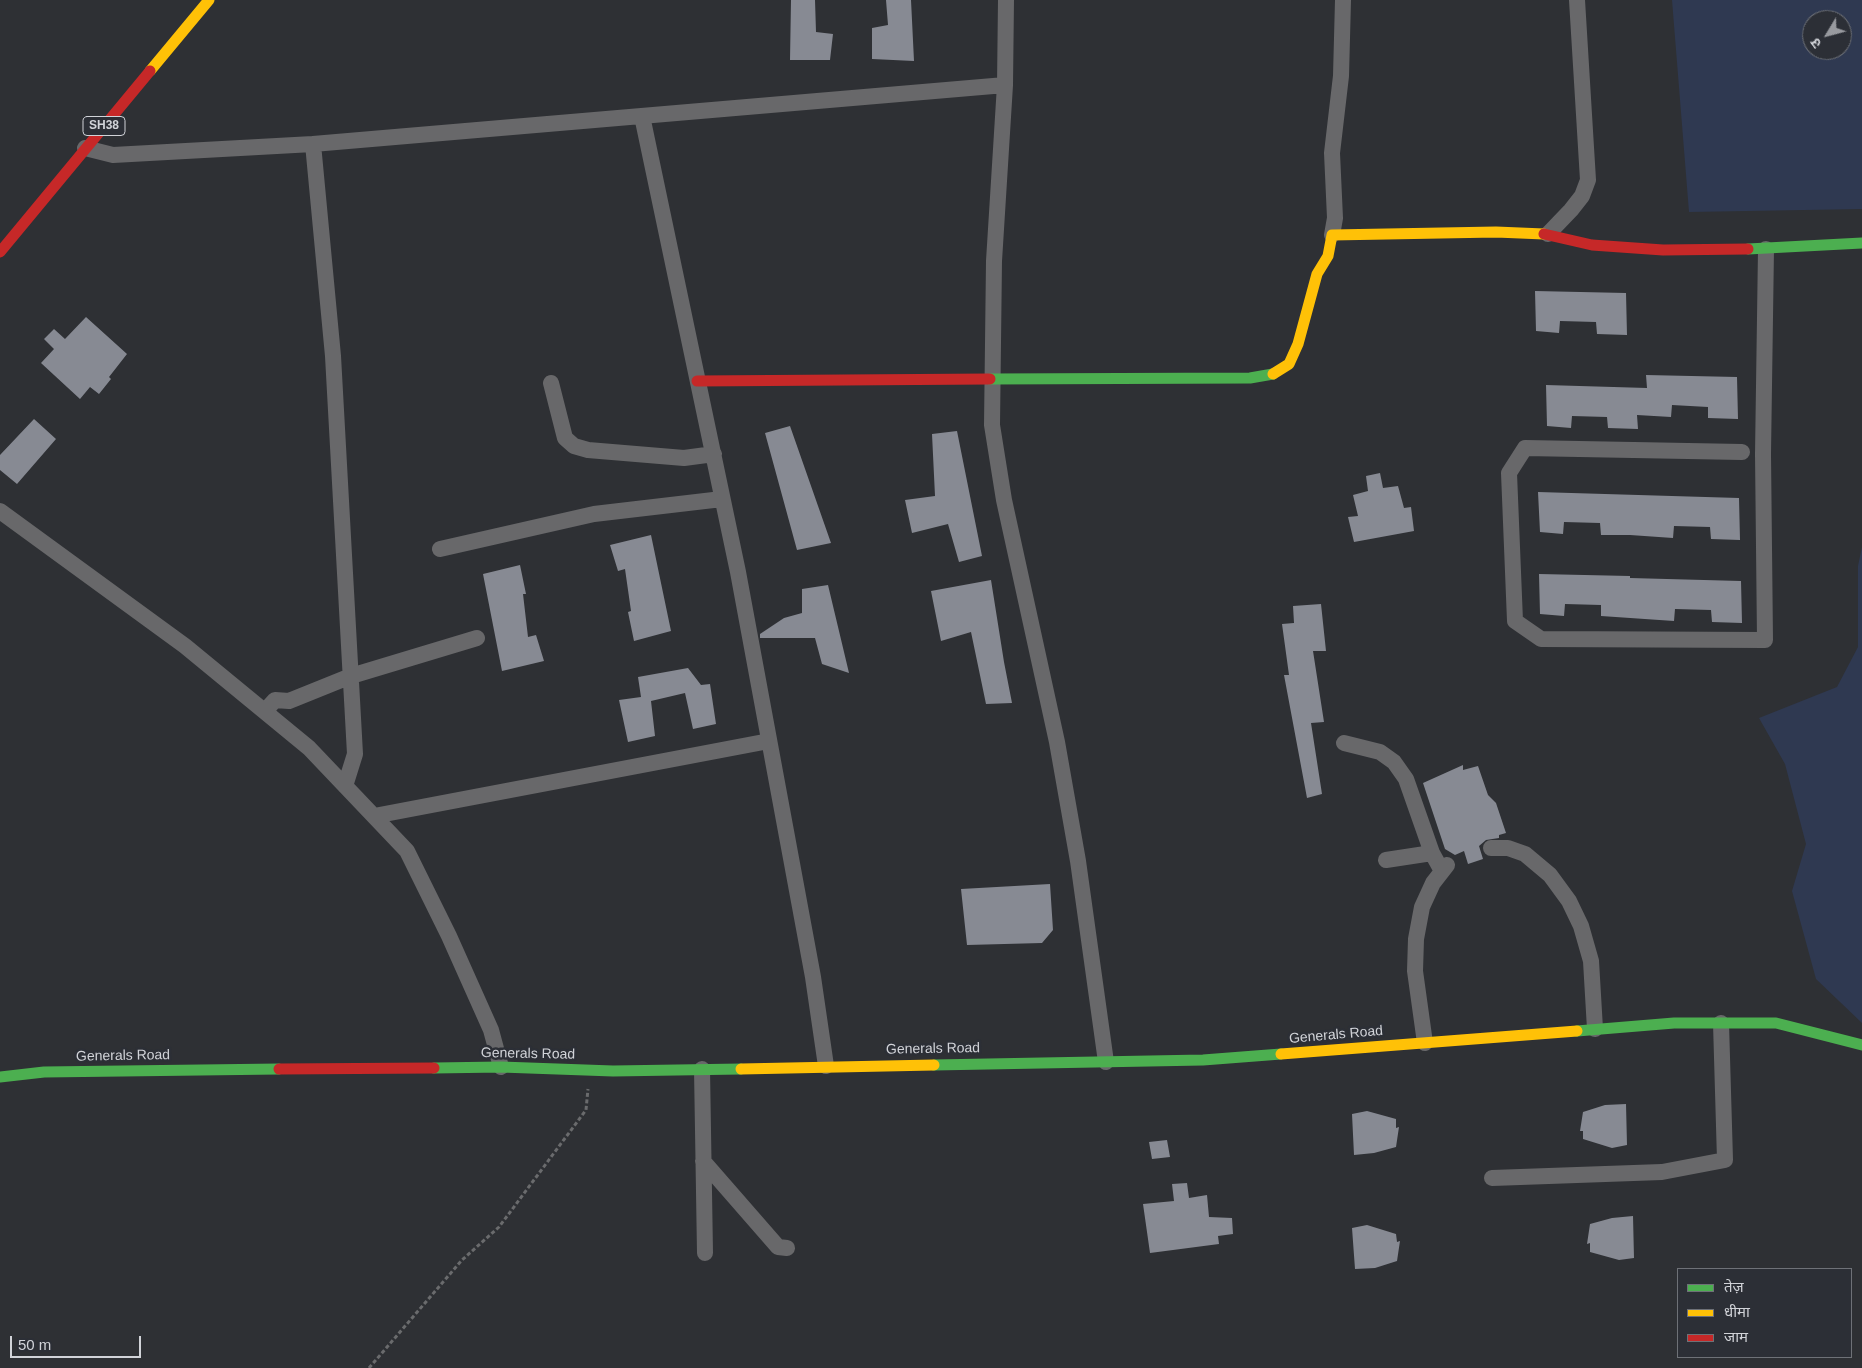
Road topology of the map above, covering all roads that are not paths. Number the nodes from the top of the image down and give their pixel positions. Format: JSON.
{"nodes":[{"id":1,"x":209,"y":0,"type":"edge"},
{"id":2,"x":1006,"y":0,"type":"edge"},
{"id":3,"x":1343,"y":0,"type":"edge"},
{"id":4,"x":1578,"y":0,"type":"edge"},
{"id":5,"x":1005,"y":85,"type":"junction"},
{"id":6,"x":642,"y":116,"type":"junction"},
{"id":7,"x":314,"y":144,"type":"junction"},
{"id":8,"x":85,"y":148,"type":"junction"},
{"id":9,"x":1332,"y":234,"type":"junction"},
{"id":10,"x":1548,"y":234,"type":"junction"},
{"id":11,"x":1862,"y":243,"type":"edge"},
{"id":12,"x":1766,"y":249,"type":"junction"},
{"id":13,"x":0,"y":252,"type":"edge"},
{"id":14,"x":993,"y":379,"type":"junction"},
{"id":15,"x":697,"y":381,"type":"junction"},
{"id":16,"x":551,"y":383,"type":"dead end"},
{"id":17,"x":1742,"y":452,"type":"dead end"},
{"id":18,"x":714,"y":454,"type":"junction"},
{"id":19,"x":722,"y":499,"type":"junction"},
{"id":20,"x":0,"y":511,"type":"edge"},
{"id":21,"x":440,"y":549,"type":"dead end"},
{"id":22,"x":477,"y":638,"type":"dead end"},
{"id":23,"x":351,"y":676,"type":"junction"},
{"id":24,"x":265,"y":711,"type":"junction"},
{"id":25,"x":769,"y":741,"type":"junction"},
{"id":26,"x":1344,"y":743,"type":"dead end"},
{"id":27,"x":345,"y":786,"type":"junction"},
{"id":28,"x":374,"y":816,"type":"junction"},
{"id":29,"x":1491,"y":848,"type":"dead end"},
{"id":30,"x":1432,"y":853,"type":"junction"},
{"id":31,"x":1386,"y":860,"type":"dead end"},
{"id":32,"x":1721,"y":1023,"type":"junction"},
{"id":33,"x":1595,"y":1029,"type":"junction"},
{"id":34,"x":1425,"y":1043,"type":"junction"},
{"id":35,"x":1862,"y":1046,"type":"edge"},
{"id":36,"x":1106,"y":1062,"type":"junction"},
{"id":37,"x":826,"y":1066,"type":"junction"},
{"id":38,"x":501,"y":1068,"type":"junction"},
{"id":39,"x":702,"y":1069,"type":"junction"},
{"id":40,"x":0,"y":1077,"type":"edge"},
{"id":41,"x":704,"y":1161,"type":"junction"},
{"id":42,"x":1492,"y":1178,"type":"dead end"},
{"id":43,"x":787,"y":1248,"type":"dead end"},
{"id":44,"x":705,"y":1253,"type":"dead end"}],
"edges":[{"from":1,"to":8,"type":"street","number":"SH38"},
{"from":2,"to":5,"type":"street"},
{"from":3,"to":9,"type":"street"},
{"from":4,"to":10,"type":"street"},
{"from":5,"to":6,"type":"street"},
{"from":5,"to":14,"type":"street"},
{"from":6,"to":7,"type":"street"},
{"from":6,"to":15,"type":"street"},
{"from":7,"to":8,"type":"street"},
{"from":7,"to":23,"type":"street"},
{"from":8,"to":13,"type":"street","number":"SH38"},
{"from":9,"to":10,"type":"street"},
{"from":9,"to":14,"type":"street"},
{"from":10,"to":12,"type":"street"},
{"from":11,"to":12,"type":"street"},
{"from":12,"to":17,"type":"street"},
{"from":14,"to":15,"type":"street"},
{"from":14,"to":36,"type":"street"},
{"from":15,"to":18,"type":"street"},
{"from":16,"to":18,"type":"street"},
{"from":18,"to":19,"type":"street"},
{"from":19,"to":21,"type":"street"},
{"from":19,"to":25,"type":"street"},
{"from":20,"to":24,"type":"street"},
{"from":22,"to":23,"type":"street"},
{"from":23,"to":24,"type":"street"},
{"from":23,"to":27,"type":"street"},
{"from":24,"to":27,"type":"street"},
{"from":25,"to":28,"type":"street"},
{"from":25,"to":37,"type":"street"},
{"from":26,"to":30,"type":"street"},
{"from":27,"to":28,"type":"street"},
{"from":28,"to":38,"type":"street"},
{"from":29,"to":33,"type":"street"},
{"from":30,"to":31,"type":"street"},
{"from":30,"to":34,"type":"street"},
{"from":32,"to":33,"type":"street","name":"Generals Road"},
{"from":32,"to":35,"type":"street","name":"Generals Road"},
{"from":32,"to":42,"type":"street"},
{"from":33,"to":34,"type":"street","name":"Generals Road"},
{"from":34,"to":36,"type":"street","name":"Generals Road"},
{"from":36,"to":37,"type":"street","name":"Generals Road"},
{"from":37,"to":39,"type":"street","name":"Generals Road"},
{"from":38,"to":39,"type":"street","name":"Generals Road"},
{"from":38,"to":40,"type":"street","name":"Generals Road"},
{"from":39,"to":41,"type":"street"},
{"from":41,"to":43,"type":"street"},
{"from":41,"to":44,"type":"street"}]}
